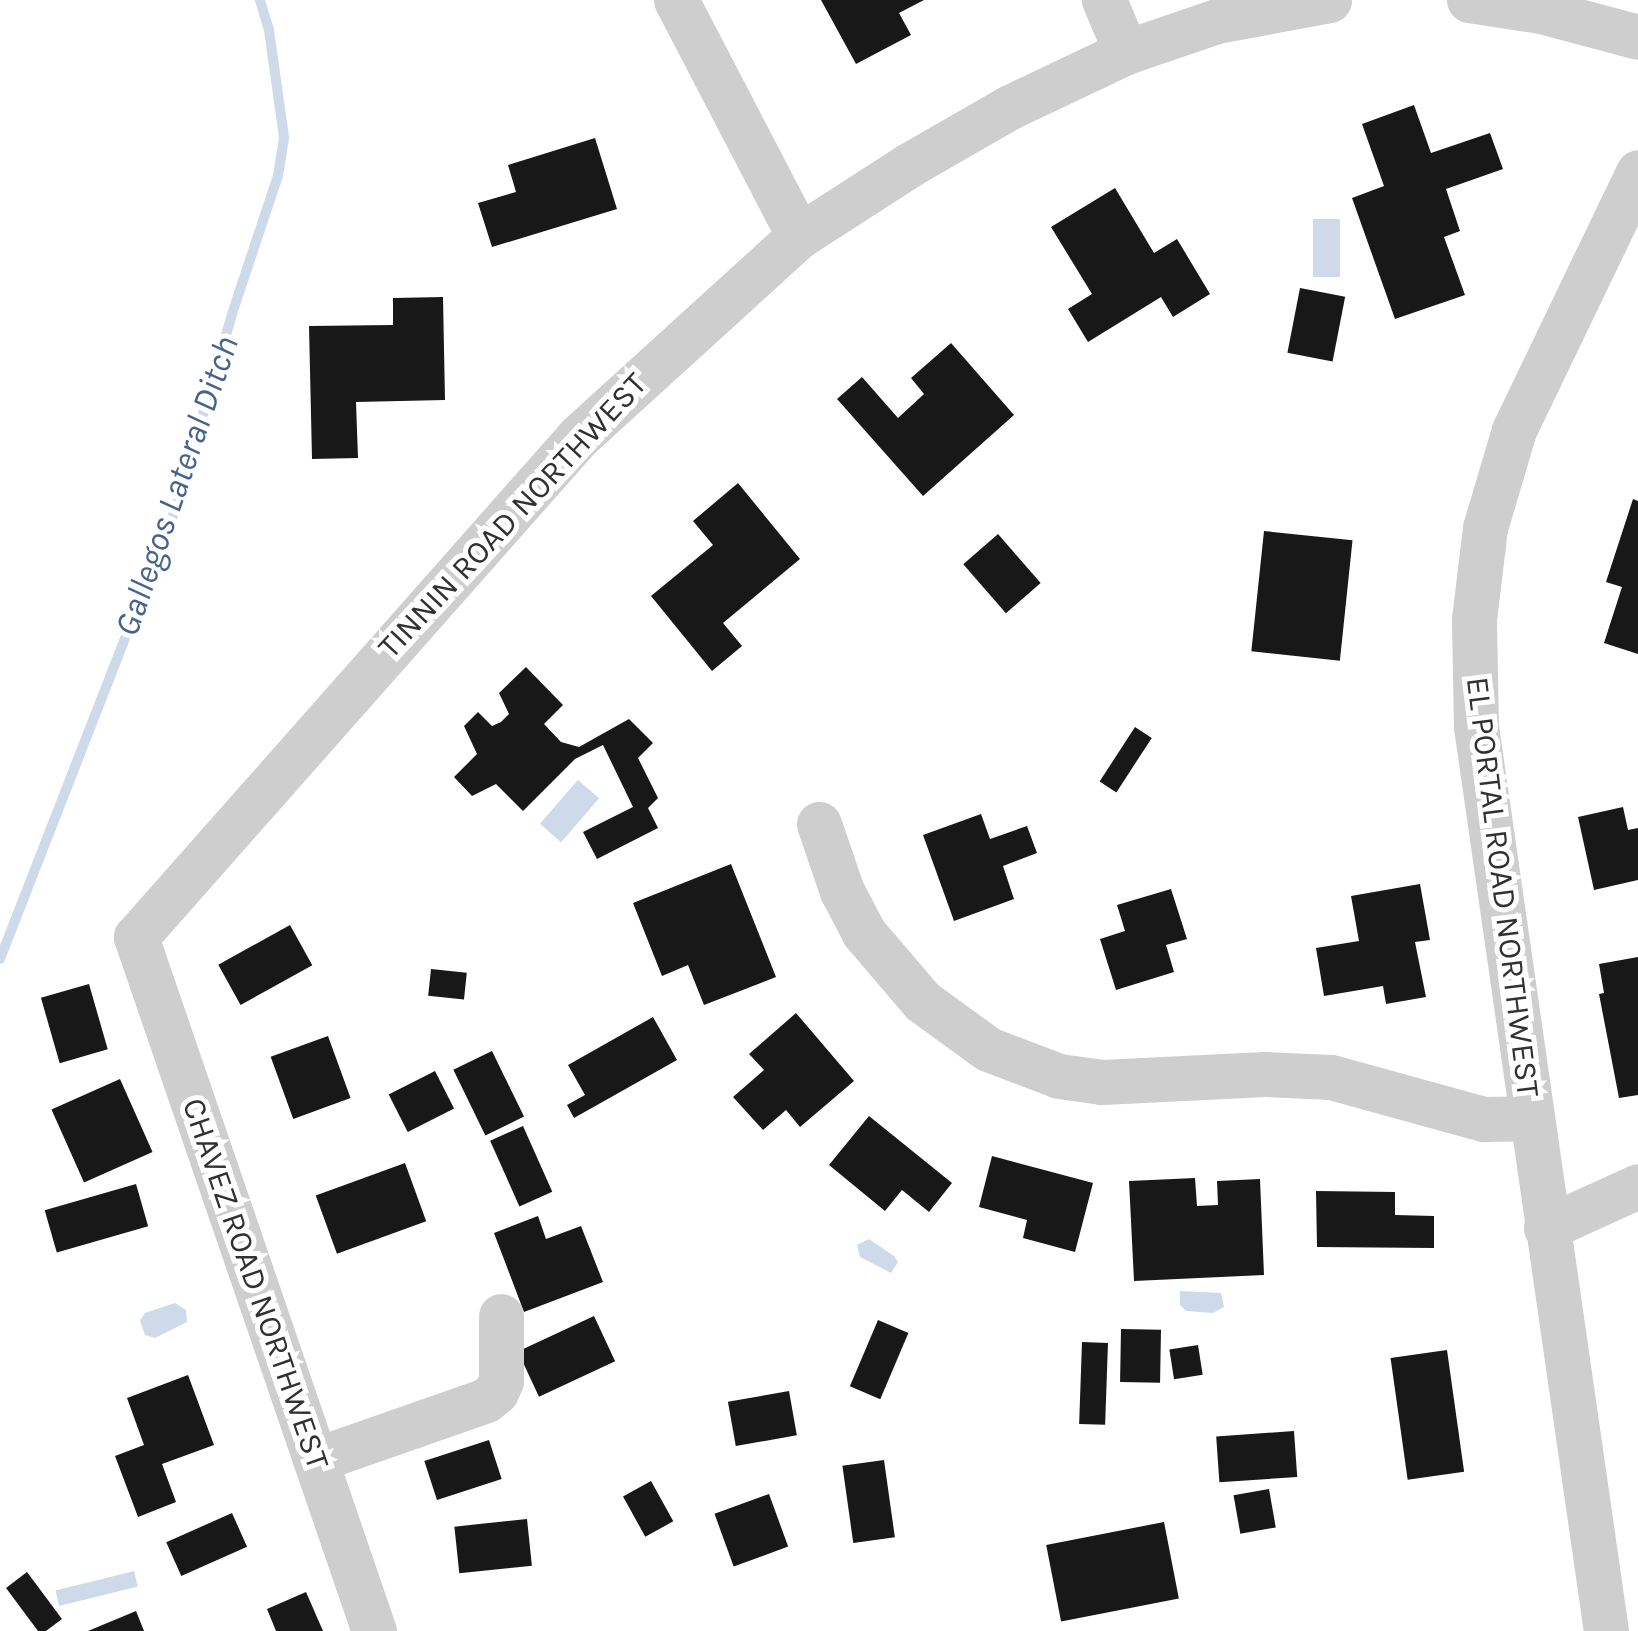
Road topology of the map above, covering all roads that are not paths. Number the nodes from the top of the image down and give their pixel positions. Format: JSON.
{"nodes":[{"id":1,"x":676,"y":0,"type":"edge"},
{"id":2,"x":1104,"y":0,"type":"edge"},
{"id":3,"x":1329,"y":0,"type":"edge"},
{"id":4,"x":1470,"y":0,"type":"edge"},
{"id":5,"x":1638,"y":37,"type":"edge"},
{"id":6,"x":1126,"y":52,"type":"junction"},
{"id":7,"x":1638,"y":172,"type":"edge"},
{"id":8,"x":800,"y":236,"type":"junction"},
{"id":9,"x":819,"y":824,"type":"dead end"},
{"id":10,"x":136,"y":937,"type":"joint"},
{"id":11,"x":1531,"y":1118,"type":"junction"},
{"id":12,"x":1638,"y":1186,"type":"edge"},
{"id":13,"x":1546,"y":1228,"type":"junction"},
{"id":14,"x":501,"y":1316,"type":"dead end"},
{"id":15,"x":315,"y":1460,"type":"junction"},
{"id":16,"x":374,"y":1631,"type":"edge"},
{"id":17,"x":1606,"y":1631,"type":"edge"}],
"edges":[{"from":1,"to":8,"type":"street"},
{"from":2,"to":6,"type":"street"},
{"from":3,"to":6,"type":"street","name":"TINNIN ROAD NORTHWEST"},
{"from":4,"to":5,"type":"street"},
{"from":6,"to":8,"type":"street","name":"TINNIN ROAD NORTHWEST"},
{"from":7,"to":11,"type":"street","name":"EL PORTAL ROAD NORTHWEST"},
{"from":8,"to":10,"type":"street","name":"TINNIN ROAD NORTHWEST"},
{"from":9,"to":11,"type":"street"},
{"from":10,"to":15,"type":"street","name":"CHAVEZ ROAD NORTHWEST"},
{"from":11,"to":13,"type":"street","name":"EL PORTAL ROAD NORTHWEST"},
{"from":12,"to":13,"type":"street"},
{"from":13,"to":17,"type":"street","name":"EL PORTAL ROAD NORTHWEST"},
{"from":14,"to":15,"type":"street"},
{"from":15,"to":16,"type":"street","name":"CHAVEZ ROAD NORTHWEST"}]}
